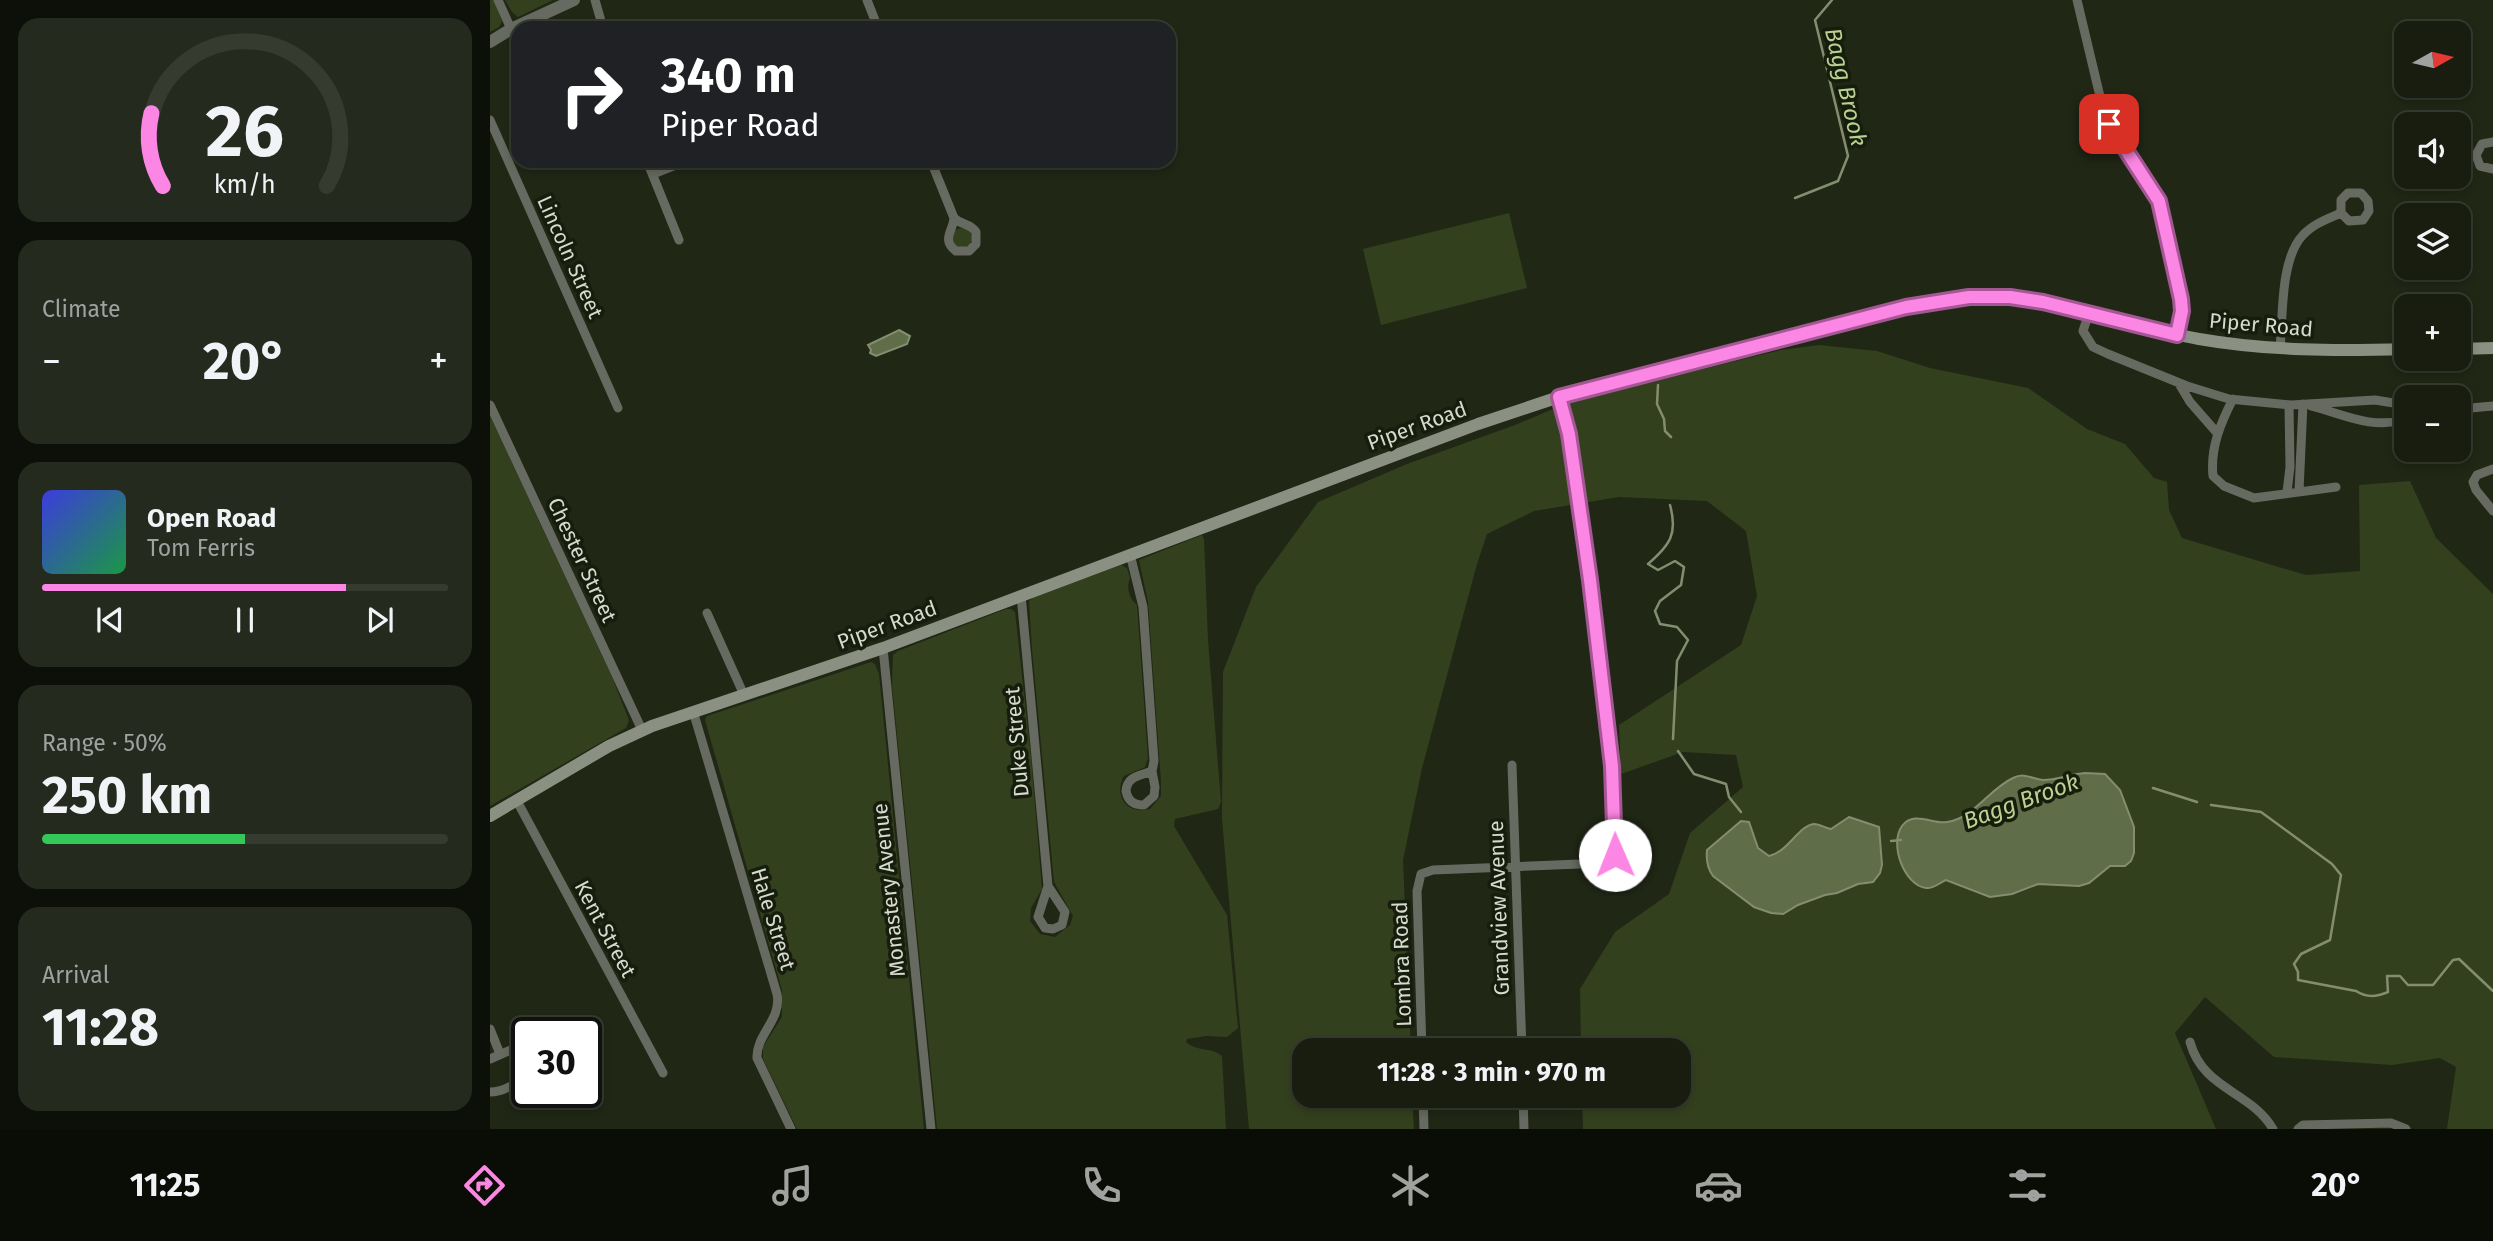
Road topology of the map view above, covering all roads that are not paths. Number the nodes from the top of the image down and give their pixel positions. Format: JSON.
{"nodes":[{"id":1,"x":498,"y":0,"type":"edge"},
{"id":2,"x":574,"y":0,"type":"edge"},
{"id":3,"x":595,"y":0,"type":"edge"},
{"id":4,"x":867,"y":0,"type":"edge"},
{"id":5,"x":2077,"y":0,"type":"edge"},
{"id":6,"x":529,"y":21,"type":"edge"},
{"id":7,"x":601,"y":21,"type":"edge"},
{"id":8,"x":875,"y":21,"type":"edge"},
{"id":9,"x":511,"y":27,"type":"edge"},
{"id":10,"x":511,"y":30,"type":"edge"},
{"id":11,"x":490,"y":42,"type":"edge"},
{"id":12,"x":490,"y":120,"type":"edge"},
{"id":13,"x":2493,"y":142,"type":"edge"},
{"id":14,"x":511,"y":167,"type":"edge"},
{"id":15,"x":511,"y":168,"type":"edge"},
{"id":16,"x":650,"y":168,"type":"edge"},
{"id":17,"x":668,"y":168,"type":"edge"},
{"id":18,"x":935,"y":168,"type":"edge"},
{"id":19,"x":2493,"y":169,"type":"edge"},
{"id":20,"x":653,"y":174,"type":"junction"},
{"id":21,"x":2341,"y":213,"type":"dead end"},
{"id":22,"x":954,"y":218,"type":"dead end"},
{"id":23,"x":679,"y":240,"type":"dead end"},
{"id":24,"x":2088,"y":313,"type":"junction"},
{"id":25,"x":2177,"y":335,"type":"junction"},
{"id":26,"x":2493,"y":348,"type":"edge"},
{"id":27,"x":2280,"y":349,"type":"junction"},
{"id":28,"x":2394,"y":349,"type":"edge"},
{"id":29,"x":2471,"y":349,"type":"edge"},
{"id":30,"x":2178,"y":382,"type":"junction"},
{"id":31,"x":1559,"y":397,"type":"junction"},
{"id":32,"x":2233,"y":399,"type":"junction"},
{"id":33,"x":2394,"y":403,"type":"edge"},
{"id":34,"x":2303,"y":404,"type":"junction"},
{"id":35,"x":490,"y":405,"type":"edge"},
{"id":36,"x":2290,"y":405,"type":"junction"},
{"id":37,"x":2493,"y":406,"type":"edge"},
{"id":38,"x":618,"y":408,"type":"dead end"},
{"id":39,"x":2471,"y":408,"type":"edge"},
{"id":40,"x":2394,"y":422,"type":"edge"},
{"id":41,"x":2218,"y":434,"type":"junction"},
{"id":42,"x":2493,"y":469,"type":"edge"},
{"id":43,"x":2336,"y":487,"type":"dead end"},
{"id":44,"x":2299,"y":491,"type":"junction"},
{"id":45,"x":2287,"y":492,"type":"junction"},
{"id":46,"x":2493,"y":511,"type":"edge"},
{"id":47,"x":1130,"y":554,"type":"junction"},
{"id":48,"x":1021,"y":594,"type":"junction"},
{"id":49,"x":708,"y":613,"type":"dead end"},
{"id":50,"x":883,"y":648,"type":"junction"},
{"id":51,"x":744,"y":695,"type":"junction"},
{"id":52,"x":693,"y":711,"type":"junction"},
{"id":53,"x":642,"y":730,"type":"junction"},
{"id":54,"x":1512,"y":765,"type":"dead end"},
{"id":55,"x":1152,"y":771,"type":"dead end"},
{"id":56,"x":517,"y":801,"type":"junction"},
{"id":57,"x":490,"y":816,"type":"edge"},
{"id":58,"x":1514,"y":867,"type":"junction"},
{"id":59,"x":1048,"y":887,"type":"dead end"},
{"id":60,"x":490,"y":1029,"type":"edge"},
{"id":61,"x":1422,"y":1038,"type":"edge"},
{"id":62,"x":1521,"y":1038,"type":"edge"},
{"id":63,"x":2190,"y":1042,"type":"dead end"},
{"id":64,"x":511,"y":1052,"type":"edge"},
{"id":65,"x":500,"y":1054,"type":"junction"},
{"id":66,"x":490,"y":1059,"type":"edge"},
{"id":67,"x":663,"y":1073,"type":"dead end"},
{"id":68,"x":511,"y":1085,"type":"edge"},
{"id":69,"x":490,"y":1092,"type":"edge"},
{"id":70,"x":1423,"y":1108,"type":"edge"},
{"id":71,"x":1523,"y":1108,"type":"edge"},
{"id":72,"x":791,"y":1129,"type":"edge"},
{"id":73,"x":931,"y":1129,"type":"edge"},
{"id":74,"x":1424,"y":1129,"type":"edge"},
{"id":75,"x":1524,"y":1129,"type":"edge"},
{"id":76,"x":2273,"y":1129,"type":"edge"},
{"id":77,"x":2298,"y":1129,"type":"edge"},
{"id":78,"x":2406,"y":1129,"type":"edge"}],
"edges":[{"from":1,"to":9,"type":"street"},
{"from":2,"to":6,"type":"street"},
{"from":3,"to":7,"type":"street"},
{"from":4,"to":8,"type":"street"},
{"from":5,"to":25,"type":"street"},
{"from":10,"to":11,"type":"street"},
{"from":12,"to":14,"type":"street","name":"Lincoln Street"},
{"from":13,"to":19,"type":"street"},
{"from":15,"to":38,"type":"street","name":"Lincoln Street"},
{"from":16,"to":20,"type":"street"},
{"from":17,"to":20,"type":"street"},
{"from":18,"to":22,"type":"street"},
{"from":20,"to":23,"type":"street"},
{"from":21,"to":27,"type":"street"},
{"from":24,"to":25,"type":"main road","name":"Piper Road"},
{"from":24,"to":30,"type":"street"},
{"from":24,"to":31,"type":"main road","name":"Piper Road"},
{"from":25,"to":27,"type":"main road","name":"Piper Road"},
{"from":26,"to":29,"type":"main road"},
{"from":27,"to":28,"type":"main road","name":"Piper Road"},
{"from":30,"to":32,"type":"street"},
{"from":30,"to":41,"type":"street"},
{"from":31,"to":47,"type":"main road","name":"Piper Road"},
{"from":31,"to":58,"type":"street"},
{"from":32,"to":36,"type":"street"},
{"from":32,"to":41,"type":"street"},
{"from":33,"to":34,"type":"street"},
{"from":34,"to":36,"type":"street"},
{"from":34,"to":40,"type":"street"},
{"from":34,"to":44,"type":"street"},
{"from":35,"to":53,"type":"street","name":"Chester Street"},
{"from":36,"to":45,"type":"street"},
{"from":37,"to":39,"type":"street"},
{"from":41,"to":45,"type":"street"},
{"from":42,"to":46,"type":"street"},
{"from":43,"to":44,"type":"street"},
{"from":44,"to":45,"type":"street"},
{"from":47,"to":48,"type":"main road","name":"Piper Road"},
{"from":47,"to":55,"type":"street"},
{"from":48,"to":50,"type":"main road","name":"Piper Road"},
{"from":48,"to":59,"type":"street","name":"Duke Street"},
{"from":49,"to":51,"type":"street"},
{"from":50,"to":51,"type":"main road","name":"Piper Road"},
{"from":50,"to":73,"type":"street","name":"Monastery Avenue"},
{"from":51,"to":52,"type":"main road","name":"Piper Road"},
{"from":52,"to":53,"type":"main road","name":"Piper Road"},
{"from":52,"to":72,"type":"street","name":"Hale Street"},
{"from":53,"to":56,"type":"main road","name":"Piper Road"},
{"from":54,"to":58,"type":"street","name":"Grandview Avenue"},
{"from":56,"to":57,"type":"main road","name":"Piper Road"},
{"from":56,"to":67,"type":"street","name":"Kent Street"},
{"from":58,"to":61,"type":"street","name":"Lombra Road"},
{"from":58,"to":62,"type":"street","name":"Grandview Avenue"},
{"from":60,"to":65,"type":"street"},
{"from":63,"to":76,"type":"street"},
{"from":64,"to":65,"type":"street"},
{"from":65,"to":66,"type":"street"},
{"from":68,"to":69,"type":"street"},
{"from":70,"to":74,"type":"street"},
{"from":71,"to":75,"type":"street"},
{"from":77,"to":78,"type":"street"}]}
